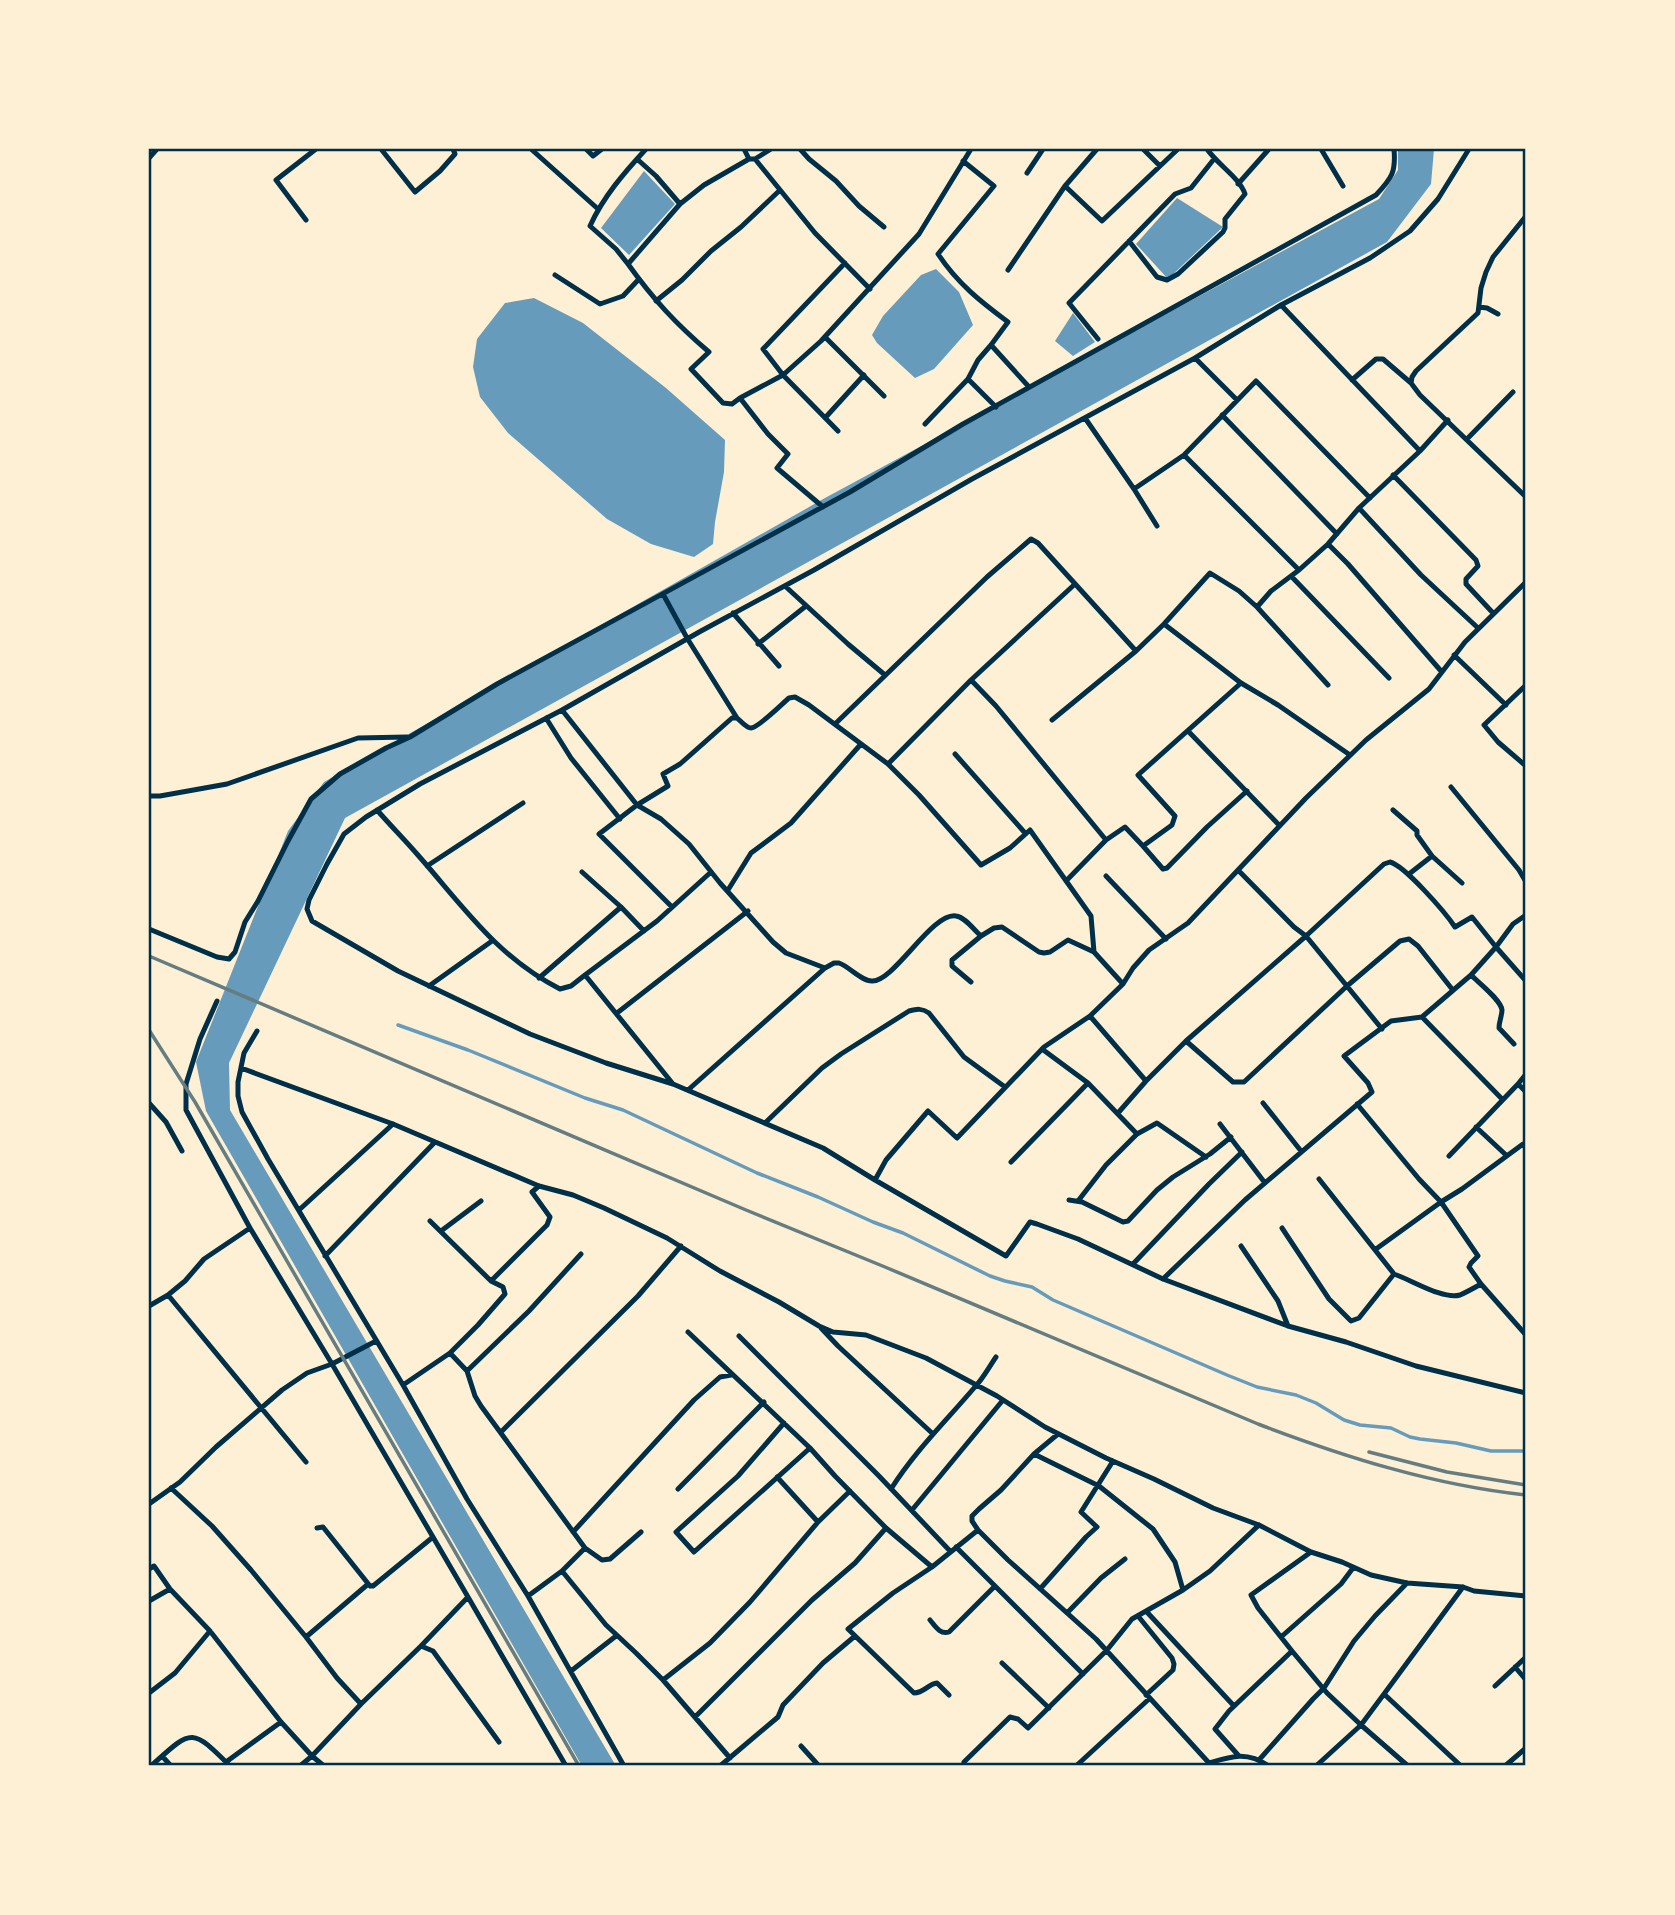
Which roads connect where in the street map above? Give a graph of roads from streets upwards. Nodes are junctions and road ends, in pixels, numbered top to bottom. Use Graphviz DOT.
graph roads {
  1 [pos="157,149"];
  2 [pos="316,149"];
  3 [pos="381,149"];
  4 [pos="453,149"];
  5 [pos="531,149"];
  6 [pos="586,149"];
  7 [pos="602,149"];
  8 [pos="646,149"];
  9 [pos="744,149"];
  10 [pos="771,149"];
  11 [pos="800,149"];
  12 [pos="971,149"];
  13 [pos="1043,149"];
  14 [pos="1097,149"];
  15 [pos="1143,149"];
  16 [pos="1178,149"];
  17 [pos="1206,149"];
  18 [pos="1269,149"];
  19 [pos="1321,149"];
  20 [pos="1394,149"];
  21 [pos="1469,149"];
  22 [pos="149,158"];
  23 [pos="637,159"];
  24 [pos="752,159"];
  25 [pos="1214,159"];
  26 [pos="962,161"];
  27 [pos="1160,166"];
  28 [pos="1027,173"];
  29 [pos="1238,184"];
  30 [pos="1065,186"];
  31 [pos="1343,186"];
  32 [pos="779,191"];
  33 [pos="680,204"];
  34 [pos="598,209"];
  35 [pos="1526,216"];
  36 [pos="306,220"];
  37 [pos="884,227"];
  38 [pos="1129,241"];
  39 [pos="845,263"];
  40 [pos="628,264"];
  41 [pos="1008,270"];
  42 [pos="555,275"];
  43 [pos="639,279"];
  44 [pos="870,289"];
  45 [pos="656,301"];
  46 [pos="1281,305"];
  47 [pos="1479,307"];
  48 [pos="1498,314"];
  49 [pos="825,337"];
  50 [pos="1098,339"];
  51 [pos="991,345"];
  52 [pos="1195,358"];
  53 [pos="783,375"];
  54 [pos="864,375"];
  55 [pos="968,379"];
  56 [pos="1352,380"];
  57 [pos="1411,383"];
  58 [pos="1029,387"];
  59 [pos="1513,392"];
  60 [pos="884,396"];
  61 [pos="740,398"];
  62 [pos="1237,400"];
  63 [pos="996,407"];
  64 [pos="1222,415"];
  65 [pos="825,418"];
  66 [pos="1085,418"];
  67 [pos="1448,420"];
  68 [pos="925,424"];
  69 [pos="838,431"];
  70 [pos="1467,439"];
  71 [pos="1420,451"];
  72 [pos="1184,455"];
  73 [pos="1393,475"];
  74 [pos="1134,489"];
  75 [pos="1526,497"];
  76 [pos="1370,498"];
  77 [pos="823,507"];
  78 [pos="1359,508"];
  79 [pos="1157,526"];
  80 [pos="1337,534"];
  81 [pos="1328,544"];
  82 [pos="1299,570"];
  83 [pos="1292,576"];
  84 [pos="1526,582"];
  85 [pos="1075,584"];
  86 [pos="785,586"];
  87 [pos="663,594"];
  88 [pos="806,606"];
  89 [pos="1257,607"];
  90 [pos="733,613"];
  91 [pos="1493,613"];
  92 [pos="1164,624"];
  93 [pos="1478,628"];
  94 [pos="687,638"];
  95 [pos="758,644"];
  96 [pos="1136,651"];
  97 [pos="1454,655"];
  98 [pos="779,666"];
  99 [pos="1441,671"];
  100 [pos="885,675"];
  101 [pos="1389,678"];
  102 [pos="971,680"];
  103 [pos="1241,683"];
  104 [pos="1328,685"];
  105 [pos="1526,685"];
  106 [pos="1506,705"];
  107 [pos="562,710"];
  108 [pos="546,718"];
  109 [pos="737,718"];
  110 [pos="1052,720"];
  111 [pos="835,724"];
  112 [pos="1188,731"];
  113 [pos="410,737"];
  114 [pos="861,744"];
  115 [pos="955,754"];
  116 [pos="1350,755"];
  117 [pos="888,764"];
  118 [pos="1526,766"];
  119 [pos="1451,787"];
  120 [pos="1247,791"];
  121 [pos="149,796"];
  122 [pos="523,803"];
  123 [pos="637,805"];
  124 [pos="377,810"];
  125 [pos="1393,810"];
  126 [pos="620,819"];
  127 [pos="1279,825"];
  128 [pos="1026,833"];
  129 [pos="1106,840"];
  130 [pos="1143,846"];
  131 [pos="1432,856"];
  132 [pos="1526,864"];
  133 [pos="427,866"];
  134 [pos="1238,870"];
  135 [pos="1519,870"];
  136 [pos="582,872"];
  137 [pos="711,872"];
  138 [pos="1409,874"];
  139 [pos="1106,876"];
  140 [pos="1066,881"];
  141 [pos="1526,882"];
  142 [pos="1462,883"];
  143 [pos="728,890"];
  144 [pos="621,907"];
  145 [pos="672,907"];
  146 [pos="748,911"];
  147 [pos="1526,915"];
  148 [pos="1519,920"];
  149 [pos="1526,927"];
  150 [pos="149,929"];
  151 [pos="644,931"];
  152 [pos="981,936"];
  153 [pos="1306,936"];
  154 [pos="1166,939"];
  155 [pos="492,941"];
  156 [pos="1496,947"];
  157 [pos="1094,952"];
  158 [pos="825,968"];
  159 [pos="585,975"];
  160 [pos="1471,975"];
  161 [pos="539,978"];
  162 [pos="1526,981"];
  163 [pos="971,982"];
  164 [pos="1123,984"];
  165 [pos="429,986"];
  166 [pos="1347,986"];
  167 [pos="1452,989"];
  168 [pos="217,1002"];
  169 [pos="617,1013"];
  170 [pos="1090,1016"];
  171 [pos="1422,1017"];
  172 [pos="1382,1029"];
  173 [pos="257,1031"];
  174 [pos="1186,1041"];
  175 [pos="1514,1044"];
  176 [pos="1042,1049"];
  177 [pos="241,1068"];
  178 [pos="1526,1074"];
  179 [pos="1146,1081"];
  180 [pos="1088,1083"];
  181 [pos="673,1084"];
  182 [pos="1518,1084"];
  183 [pos="1005,1087"];
  184 [pos="688,1090"];
  185 [pos="1526,1092"];
  186 [pos="1502,1099"];
  187 [pos="149,1103"];
  188 [pos="1263,1103"];
  189 [pos="1357,1104"];
  190 [pos="1118,1113"];
  191 [pos="765,1123"];
  192 [pos="393,1124"];
  193 [pos="1220,1124"];
  194 [pos="1476,1127"];
  195 [pos="1137,1134"];
  196 [pos="1231,1137"];
  197 [pos="435,1142"];
  198 [pos="1526,1146"];
  199 [pos="182,1151"];
  200 [pos="1301,1151"];
  201 [pos="1242,1152"];
  202 [pos="1506,1155"];
  203 [pos="1449,1156"];
  204 [pos="1206,1157"];
  205 [pos="1011,1162"];
  206 [pos="1319,1179"];
  207 [pos="875,1180"];
  208 [pos="1265,1183"];
  209 [pos="539,1186"];
  210 [pos="481,1200"];
  211 [pos="1069,1200"];
  212 [pos="1077,1201"];
  213 [pos="1441,1202"];
  214 [pos="299,1210"];
  215 [pos="430,1221"];
  216 [pos="250,1228"];
  217 [pos="1282,1228"];
  218 [pos="440,1231"];
  219 [pos="1241,1245"];
  220 [pos="681,1246"];
  221 [pos="1376,1249"];
  222 [pos="581,1254"];
  223 [pos="325,1256"];
  224 [pos="1133,1265"];
  225 [pos="1394,1274"];
  226 [pos="1163,1279"];
  227 [pos="491,1281"];
  228 [pos="1481,1284"];
  229 [pos="168,1295"];
  230 [pos="149,1306"];
  231 [pos="819,1326"];
  232 [pos="1288,1326"];
  233 [pos="688,1332"];
  234 [pos="1526,1335"];
  235 [pos="738,1336"];
  236 [pos="375,1342"];
  237 [pos="450,1353"];
  238 [pos="996,1357"];
  239 [pos="332,1364"];
  240 [pos="467,1371"];
  241 [pos="731,1375"];
  242 [pos="404,1385"];
  243 [pos="976,1386"];
  244 [pos="1526,1393"];
  245 [pos="1003,1400"];
  246 [pos="764,1402"];
  247 [pos="262,1408"];
  248 [pos="784,1423"];
  249 [pos="501,1432"];
  250 [pos="933,1434"];
  251 [pos="1058,1434"];
  252 [pos="810,1448"];
  253 [pos="1034,1454"];
  254 [pos="1113,1461"];
  255 [pos="306,1462"];
  256 [pos="777,1477"];
  257 [pos="1098,1485"];
  258 [pos="171,1488"];
  259 [pos="678,1489"];
  260 [pos="891,1489"];
  261 [pos="850,1491"];
  262 [pos="149,1504"];
  263 [pos="912,1510"];
  264 [pos="818,1522"];
  265 [pos="1259,1525"];
  266 [pos="317,1528"];
  267 [pos="886,1528"];
  268 [pos="978,1530"];
  269 [pos="573,1532"];
  270 [pos="641,1532"];
  271 [pos="433,1537"];
  272 [pos="956,1547"];
  273 [pos="585,1548"];
  274 [pos="950,1551"];
  275 [pos="1311,1552"];
  276 [pos="149,1559"];
  277 [pos="1125,1559"];
  278 [pos="151,1567"];
  279 [pos="932,1567"];
  280 [pos="1353,1568"];
  281 [pos="562,1571"];
  282 [pos="1408,1583"];
  283 [pos="370,1586"];
  284 [pos="995,1586"];
  285 [pos="1463,1587"];
  286 [pos="1040,1589"];
  287 [pos="170,1590"];
  288 [pos="1183,1590"];
  289 [pos="528,1596"];
  290 [pos="1526,1596"];
  291 [pos="468,1597"];
  292 [pos="149,1601"];
  293 [pos="1146,1611"];
  294 [pos="1067,1613"];
  295 [pos="1138,1616"];
  296 [pos="930,1620"];
  297 [pos="210,1631"];
  298 [pos="616,1636"];
  299 [pos="855,1636"];
  300 [pos="306,1637"];
  301 [pos="1282,1637"];
  302 [pos="421,1646"];
  303 [pos="1107,1650"];
  304 [pos="1292,1651"];
  305 [pos="1526,1657"];
  306 [pos="1002,1663"];
  307 [pos="1516,1667"];
  308 [pos="571,1671"];
  309 [pos="1083,1674"];
  310 [pos="663,1680"];
  311 [pos="1526,1680"];
  312 [pos="1495,1686"];
  313 [pos="1324,1688"];
  314 [pos="149,1693"];
  315 [pos="1384,1694"];
  316 [pos="949,1695"];
  317 [pos="1148,1697"];
  318 [pos="361,1704"];
  319 [pos="1234,1706"];
  320 [pos="1049,1708"];
  321 [pos="695,1717"];
  322 [pos="281,1722"];
  323 [pos="1361,1725"];
  324 [pos="499,1742"];
  325 [pos="801,1746"];
  326 [pos="1526,1748"];
  327 [pos="1238,1755"];
  328 [pos="162,1756"];
  329 [pos="312,1756"];
  330 [pos="730,1758"];
  331 [pos="1259,1760"];
  332 [pos="964,1762"];
  333 [pos="228,1764"];
  334 [pos="564,1764"];
  335 [pos="816,1765"];
  336 [pos="151,1766"];
  337 [pos="171,1766"];
  338 [pos="300,1766"];
  339 [pos="324,1766"];
  340 [pos="556,1766"];
  341 [pos="624,1766"];
  342 [pos="719,1766"];
  343 [pos="1076,1766"];
  344 [pos="1269,1766"];
  345 [pos="1316,1766"];
  346 [pos="1408,1766"];
  347 [pos="1461,1766"];
  348 [pos="1505,1766"];
  1 -- 22 [label="street"];
  2 -- 36 [label="street"];
  3 -- 4 [label="street"];
  5 -- 34 [label="street"];
  6 -- 7 [label="street"];
  8 -- 23 [label="street"];
  9 -- 24 [label="street"];
  10 -- 24 [label="street"];
  11 -- 37 [label="street"];
  12 -- 26 [label="street"];
  13 -- 28 [label="street"];
  14 -- 30 [label="street"];
  15 -- 27 [label="street"];
  16 -- 27 [label="street"];
  17 -- 25 [label="street"];
  18 -- 29 [label="street"];
  19 -- 31 [label="street"];
  20 -- 58 [label="street"];
  21 -- 46 [label="street"];
  23 -- 33 [label="street"];
  23 -- 34 [label="street"];
  24 -- 32 [label="street"];
  24 -- 33 [label="street"];
  25 -- 29 [label="street"];
  25 -- 38 [label="street"];
  26 -- 44 [label="street"];
  26 -- 51 [label="street"];
  27 -- 30 [label="street"];
  29 -- 38 [label="street"];
  30 -- 41 [label="street"];
  32 -- 39 [label="street"];
  32 -- 45 [label="street"];
  33 -- 40 [label="street"];
  34 -- 40 [label="street"];
  35 -- 47 [label="street"];
  38 -- 50 [label="street"];
  39 -- 44 [label="street"];
  39 -- 53 [label="street"];
  40 -- 43 [label="street"];
  42 -- 43 [label="street"];
  43 -- 45 [label="street"];
  44 -- 49 [label="street"];
  45 -- 61 [label="street"];
  46 -- 52 [label="street"];
  46 -- 56 [label="street"];
  47 -- 48 [label="street"];
  47 -- 57 [label="street"];
  49 -- 53 [label="street"];
  49 -- 54 [label="street"];
  51 -- 55 [label="street"];
  51 -- 58 [label="street"];
  52 -- 62 [label="street"];
  52 -- 66 [label="street"];
  53 -- 61 [label="street"];
  53 -- 65 [label="street"];
  54 -- 60 [label="street"];
  54 -- 65 [label="street"];
  55 -- 63 [label="street"];
  55 -- 68 [label="street"];
  56 -- 57 [label="street"];
  56 -- 71 [label="street"];
  57 -- 67 [label="street"];
  58 -- 63 [label="street"];
  59 -- 70 [label="street"];
  61 -- 77 [label="street"];
  62 -- 64 [label="street"];
  62 -- 76 [label="street"];
  63 -- 77 [label="street"];
  64 -- 72 [label="street"];
  64 -- 80 [label="street"];
  65 -- 69 [label="street"];
  66 -- 74 [label="street"];
  66 -- 86 [label="street"];
  67 -- 70 [label="street"];
  67 -- 71 [label="street"];
  70 -- 75 [label="street"];
  71 -- 73 [label="street"];
  72 -- 74 [label="street"];
  72 -- 82 [label="street"];
  73 -- 76 [label="street"];
  73 -- 91 [label="street"];
  74 -- 79 [label="street"];
  76 -- 78 [label="street"];
  77 -- 87 [label="street"];
  78 -- 80 [label="street"];
  78 -- 93 [label="street"];
  80 -- 81 [label="street"];
  81 -- 82 [label="street"];
  81 -- 99 [label="street"];
  82 -- 83 [label="street"];
  83 -- 89 [label="street"];
  83 -- 101 [label="street"];
  84 -- 91 [label="street"];
  85 -- 96 [label="street"];
  85 -- 100 [label="street"];
  85 -- 102 [label="street"];
  86 -- 88 [label="street"];
  86 -- 90 [label="street"];
  87 -- 94 [label="street"];
  87 -- 113 [label="street"];
  88 -- 95 [label="street"];
  88 -- 100 [label="street"];
  89 -- 92 [label="street"];
  89 -- 104 [label="street"];
  90 -- 94 [label="street"];
  90 -- 95 [label="street"];
  91 -- 93 [label="street"];
  92 -- 96 [label="street"];
  92 -- 103 [label="street"];
  93 -- 97 [label="street"];
  94 -- 107 [label="street"];
  94 -- 109 [label="street"];
  95 -- 98 [label="street"];
  96 -- 110 [label="street"];
  97 -- 99 [label="street"];
  97 -- 106 [label="street"];
  99 -- 116 [label="street"];
  100 -- 111 [label="street"];
  102 -- 117 [label="street"];
  102 -- 129 [label="street"];
  103 -- 112 [label="street"];
  103 -- 116 [label="street"];
  105 -- 106 [label="street"];
  106 -- 118 [label="street"];
  107 -- 108 [label="street"];
  107 -- 123 [label="street"];
  108 -- 124 [label="street"];
  108 -- 126 [label="street"];
  109 -- 111 [label="street"];
  109 -- 123 [label="street"];
  111 -- 114 [label="street"];
  112 -- 120 [label="street"];
  112 -- 130 [label="street"];
  113 -- 121 [label="street"];
  113 -- 150 [label="street"];
  114 -- 117 [label="street"];
  114 -- 143 [label="street"];
  115 -- 128 [label="street"];
  116 -- 127 [label="street"];
  117 -- 128 [label="street"];
  119 -- 135 [label="street"];
  120 -- 127 [label="street"];
  120 -- 130 [label="street"];
  122 -- 133 [label="street"];
  123 -- 126 [label="street"];
  123 -- 137 [label="street"];
  124 -- 133 [label="street"];
  124 -- 165 [label="street"];
  125 -- 131 [label="street"];
  126 -- 145 [label="street"];
  127 -- 134 [label="street"];
  128 -- 140 [label="street"];
  129 -- 130 [label="street"];
  129 -- 140 [label="street"];
  131 -- 138 [label="street"];
  131 -- 142 [label="street"];
  132 -- 135 [label="street"];
  133 -- 155 [label="street"];
  134 -- 153 [label="street"];
  134 -- 154 [label="street"];
  135 -- 141 [label="street"];
  136 -- 144 [label="street"];
  137 -- 143 [label="street"];
  137 -- 145 [label="street"];
  138 -- 153 [label="street"];
  138 -- 156 [label="street"];
  139 -- 154 [label="street"];
  140 -- 157 [label="street"];
  143 -- 146 [label="street"];
  144 -- 151 [label="street"];
  144 -- 161 [label="street"];
  145 -- 151 [label="street"];
  146 -- 158 [label="street"];
  146 -- 169 [label="street"];
  147 -- 148 [label="street"];
  148 -- 149 [label="street"];
  148 -- 156 [label="street"];
  151 -- 159 [label="street"];
  152 -- 157 [label="street"];
  152 -- 158 [label="street"];
  152 -- 163 [label="street"];
  153 -- 166 [label="street"];
  153 -- 174 [label="street"];
  154 -- 164 [label="street"];
  155 -- 161 [label="street"];
  155 -- 165 [label="street"];
  156 -- 160 [label="street"];
  156 -- 162 [label="street"];
  157 -- 164 [label="street"];
  158 -- 184 [label="street"];
  159 -- 161 [label="street"];
  159 -- 169 [label="street"];
  160 -- 167 [label="street"];
  160 -- 175 [label="street"];
  164 -- 170 [label="street"];
  165 -- 181 [label="street"];
  166 -- 167 [label="street"];
  166 -- 172 [label="street"];
  166 -- 174 [label="street"];
  167 -- 171 [label="street"];
  168 -- 216 [label="street"];
  169 -- 181 [label="street"];
  170 -- 176 [label="street"];
  170 -- 179 [label="street"];
  171 -- 172 [label="street"];
  171 -- 186 [label="street"];
  172 -- 189 [label="street"];
  173 -- 177 [label="street"];
  174 -- 179 [label="street"];
  176 -- 180 [label="street"];
  176 -- 183 [label="street"];
  177 -- 192 [label="street"];
  177 -- 214 [label="street"];
  178 -- 182 [label="street"];
  179 -- 190 [label="street"];
  180 -- 190 [label="street"];
  180 -- 205 [label="street"];
  181 -- 184 [label="street"];
  182 -- 185 [label="street"];
  182 -- 186 [label="street"];
  183 -- 191 [label="street"];
  183 -- 207 [label="street"];
  184 -- 191 [label="street"];
  186 -- 194 [label="street"];
  187 -- 199 [label="street"];
  188 -- 200 [label="street"];
  189 -- 200 [label="street"];
  189 -- 213 [label="street"];
  190 -- 195 [label="street"];
  191 -- 207 [label="street"];
  192 -- 197 [label="street"];
  192 -- 214 [label="street"];
  193 -- 196 [label="street"];
  194 -- 202 [label="street"];
  194 -- 203 [label="street"];
  195 -- 204 [label="street"];
  195 -- 212 [label="street"];
  196 -- 201 [label="street"];
  196 -- 204 [label="street"];
  197 -- 209 [label="street"];
  197 -- 223 [label="street"];
  198 -- 202 [label="street"];
  200 -- 208 [label="street"];
  201 -- 208 [label="street"];
  201 -- 224 [label="street"];
  202 -- 213 [label="street"];
  204 -- 212 [label="street"];
  206 -- 221 [label="street"];
  207 -- 224 [label="street"];
  208 -- 226 [label="street"];
  209 -- 220 [label="street"];
  209 -- 227 [label="street"];
  210 -- 218 [label="street"];
  211 -- 212 [label="street"];
  213 -- 221 [label="street"];
  213 -- 228 [label="street"];
  214 -- 223 [label="street"];
  215 -- 218 [label="street"];
  216 -- 229 [label="street"];
  216 -- 239 [label="street"];
  217 -- 225 [label="street"];
  218 -- 227 [label="street"];
  219 -- 232 [label="street"];
  220 -- 231 [label="street"];
  220 -- 249 [label="street"];
  221 -- 225 [label="street"];
  222 -- 240 [label="street"];
  223 -- 236 [label="street"];
  224 -- 226 [label="street"];
  225 -- 228 [label="street"];
  226 -- 232 [label="street"];
  227 -- 237 [label="street"];
  228 -- 234 [label="street"];
  229 -- 230 [label="street"];
  229 -- 247 [label="street"];
  231 -- 243 [label="street"];
  231 -- 250 [label="street"];
  232 -- 244 [label="street"];
  233 -- 241 [label="street"];
  235 -- 260 [label="street"];
  236 -- 239 [label="street"];
  236 -- 242 [label="street"];
  237 -- 240 [label="street"];
  237 -- 242 [label="street"];
  238 -- 243 [label="street"];
  239 -- 247 [label="street"];
  239 -- 271 [label="street"];
  240 -- 249 [label="street"];
  241 -- 246 [label="street"];
  241 -- 269 [label="street"];
  242 -- 289 [label="street"];
  243 -- 245 [label="street"];
  243 -- 250 [label="street"];
  245 -- 251 [label="street"];
  245 -- 263 [label="street"];
  246 -- 248 [label="street"];
  246 -- 259 [label="street"];
  247 -- 255 [label="street"];
  247 -- 258 [label="street"];
  248 -- 252 [label="street"];
  248 -- 256 [label="street"];
  249 -- 269 [label="street"];
  250 -- 260 [label="street"];
  251 -- 253 [label="street"];
  251 -- 254 [label="street"];
  252 -- 256 [label="street"];
  252 -- 261 [label="street"];
  253 -- 257 [label="street"];
  253 -- 268 [label="street"];
  254 -- 257 [label="street"];
  254 -- 265 [label="street"];
  256 -- 264 [label="street"];
  257 -- 286 [label="street"];
  257 -- 288 [label="street"];
  258 -- 262 [label="street"];
  258 -- 300 [label="street"];
  260 -- 263 [label="street"];
  261 -- 264 [label="street"];
  261 -- 267 [label="street"];
  263 -- 274 [label="street"];
  264 -- 310 [label="street"];
  265 -- 275 [label="street"];
  265 -- 288 [label="street"];
  266 -- 283 [label="street"];
  267 -- 279 [label="street"];
  267 -- 321 [label="street"];
  268 -- 272 [label="street"];
  268 -- 286 [label="street"];
  269 -- 273 [label="street"];
  270 -- 273 [label="street"];
  271 -- 283 [label="street"];
  271 -- 291 [label="street"];
  272 -- 274 [label="street"];
  272 -- 284 [label="street"];
  273 -- 281 [label="street"];
  274 -- 279 [label="street"];
  275 -- 280 [label="street"];
  275 -- 301 [label="street"];
  276 -- 278 [label="street"];
  277 -- 294 [label="street"];
  278 -- 287 [label="street"];
  279 -- 299 [label="street"];
  280 -- 282 [label="street"];
  280 -- 301 [label="street"];
  281 -- 289 [label="street"];
  281 -- 298 [label="street"];
  282 -- 285 [label="street"];
  282 -- 313 [label="street"];
  283 -- 300 [label="street"];
  284 -- 296 [label="street"];
  284 -- 309 [label="street"];
  285 -- 290 [label="street"];
  285 -- 315 [label="street"];
  286 -- 294 [label="street"];
  287 -- 292 [label="street"];
  287 -- 297 [label="street"];
  288 -- 293 [label="street"];
  289 -- 308 [label="street"];
  291 -- 302 [label="street"];
  291 -- 334 [label="street"];
  293 -- 295 [label="street"];
  293 -- 319 [label="street"];
  294 -- 303 [label="street"];
  295 -- 303 [label="street"];
  295 -- 317 [label="street"];
  297 -- 314 [label="street"];
  297 -- 322 [label="street"];
  298 -- 308 [label="street"];
  298 -- 310 [label="street"];
  299 -- 316 [label="street"];
  299 -- 330 [label="street"];
  300 -- 318 [label="street"];
  301 -- 304 [label="street"];
  302 -- 318 [label="street"];
  302 -- 324 [label="street"];
  303 -- 309 [label="street"];
  303 -- 317 [label="street"];
  304 -- 313 [label="street"];
  304 -- 319 [label="street"];
  305 -- 307 [label="street"];
  306 -- 320 [label="street"];
  307 -- 311 [label="street"];
  307 -- 312 [label="street"];
  308 -- 341 [label="street"];
  309 -- 320 [label="street"];
  310 -- 321 [label="street"];
  313 -- 323 [label="street"];
  313 -- 331 [label="street"];
  315 -- 323 [label="street"];
  315 -- 347 [label="street"];
  317 -- 327 [label="street"];
  317 -- 343 [label="street"];
  318 -- 329 [label="street"];
  319 -- 327 [label="street"];
  320 -- 332 [label="street"];
  321 -- 330 [label="street"];
  322 -- 329 [label="street"];
  322 -- 333 [label="street"];
  323 -- 345 [label="street"];
  323 -- 346 [label="street"];
  325 -- 335 [label="street"];
  326 -- 348 [label="street"];
  327 -- 331 [label="street"];
  328 -- 333 [label="street"];
  328 -- 336 [label="street"];
  328 -- 337 [label="street"];
  329 -- 338 [label="street"];
  329 -- 339 [label="street"];
  330 -- 342 [label="street"];
  331 -- 344 [label="street"];
  334 -- 340 [label="street"];
}
